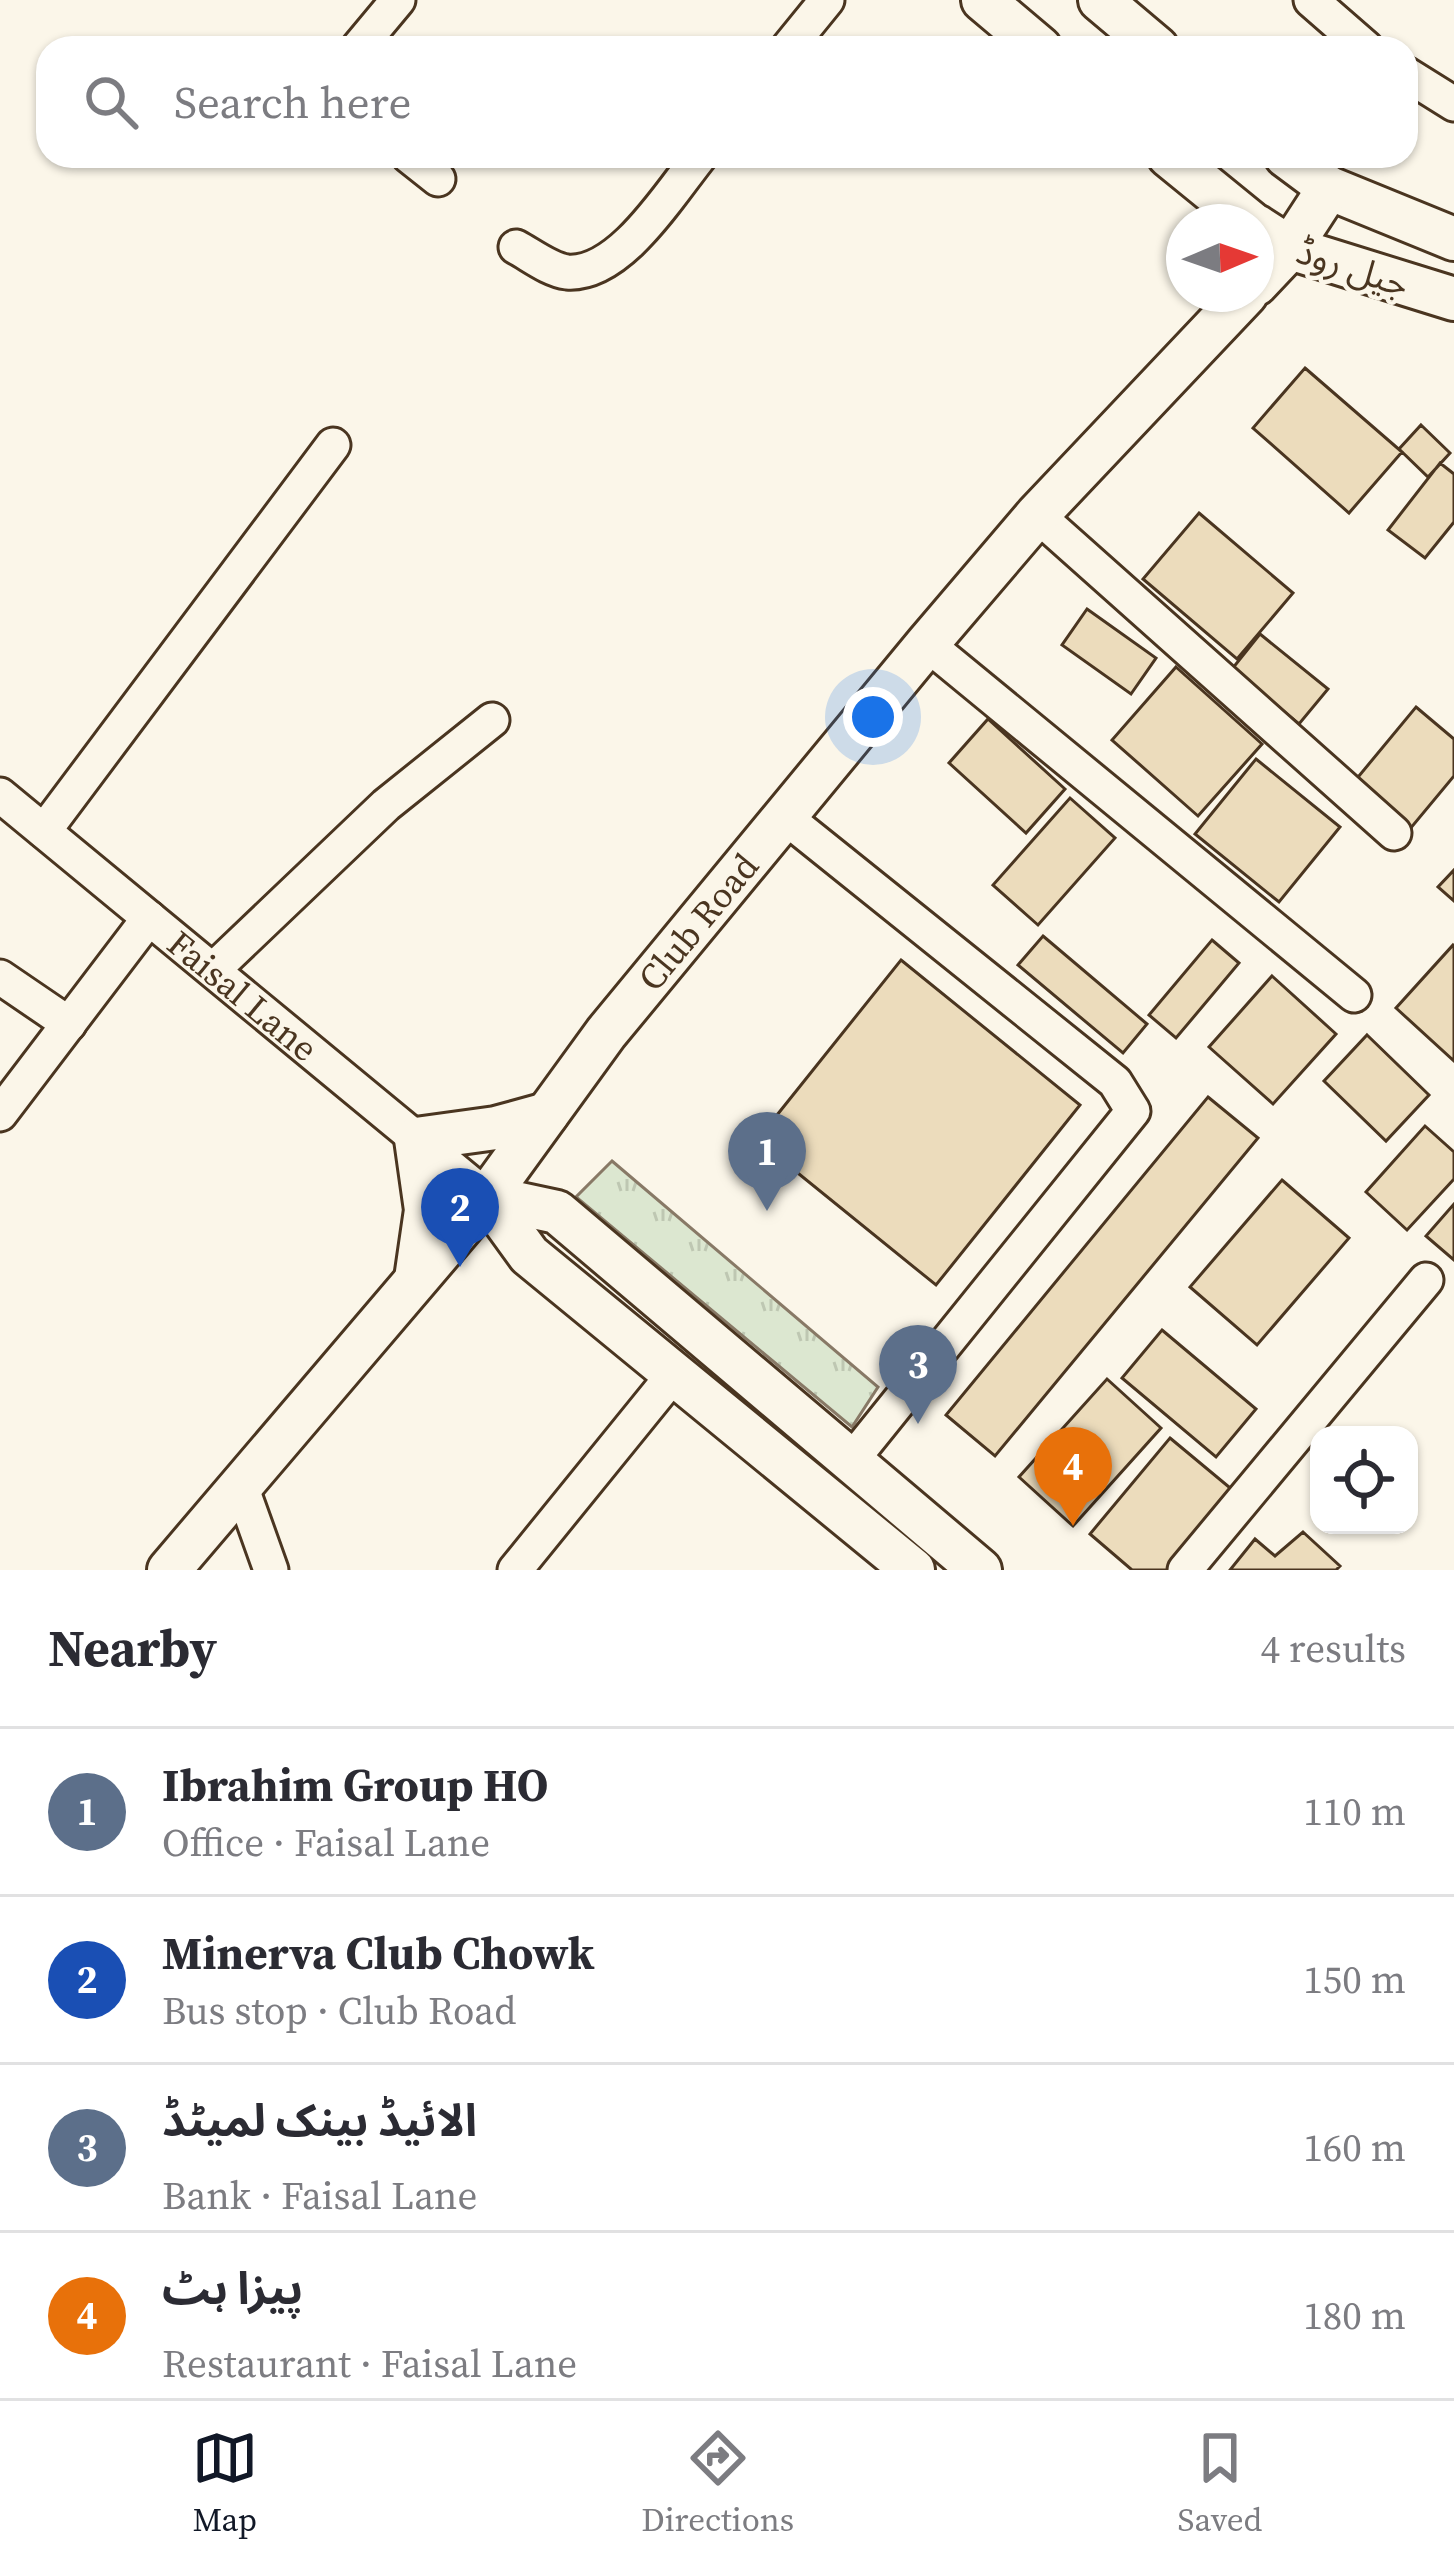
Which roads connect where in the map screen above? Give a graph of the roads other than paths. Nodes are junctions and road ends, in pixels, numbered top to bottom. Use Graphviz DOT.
graph roads {
  1 [pos="398,0"];
  2 [pos="827,0"];
  3 [pos="983,0"];
  4 [pos="1100,0"];
  5 [pos="1311,0"];
  6 [pos="368,36"];
  7 [pos="798,36"];
  8 [pos="1026,36"];
  9 [pos="1143,36"];
  10 [pos="1345,36"];
  11 [pos="1418,82"];
  12 [pos="1454,104"];
  13 [pos="424,168"];
  14 [pos="690,168"];
  15 [pos="1184,168"];
  16 [pos="1302,168"];
  17 [pos="438,179"];
  18 [pos="1329,188"];
  19 [pos="1230,204"];
  20 [pos="1274,226"];
  21 [pos="1274,235"];
  22 [pos="1454,239"];
  23 [pos="516,247"];
  24 [pos="1454,299"];
  25 [pos="1229,312"];
  26 [pos="334,445"];
  27 [pos="1037,514"];
  28 [pos="927,644"];
  29 [pos="492,719"];
  30 [pos="0,796"];
  31 [pos="785,817"];
  32 [pos="44,831"];
  33 [pos="1394,833"];
  34 [pos="149,918"];
  35 [pos="213,970"];
  36 [pos="0,977"];
  37 [pos="1354,995"];
  38 [pos="69,1024"];
  39 [pos="0,1114"];
  40 [pos="547,1114"];
  41 [pos="416,1139"];
  42 [pos="487,1197"];
  43 [pos="1426,1280"];
  44 [pos="416,1281"];
  45 [pos="674,1374"];
  46 [pos="851,1461"];
  47 [pos="241,1486"];
  48 [pos="170,1570"];
  49 [pos="271,1570"];
  50 [pos="515,1570"];
  51 [pos="914,1570"];
  52 [pos="980,1570"];
  53 [pos="1185,1570"];
  1 -- 6 [label="street"];
  2 -- 7 [label="street"];
  3 -- 8 [label="main road"];
  4 -- 9 [label="main road"];
  5 -- 10 [label="street"];
  11 -- 12 [label="street"];
  13 -- 17 [label="street"];
  14 -- 23 [label="street"];
  15 -- 19 [label="main road, جیل روڈ"];
  16 -- 18 [label="main road, جیل روڈ"];
  18 -- 20 [label="main road"];
  18 -- 22 [label="main road, جیل روڈ"];
  21 -- 24 [label="main road, جیل روڈ"];
  25 -- 27 [label="main road, Club Road"];
  26 -- 32 [label="street"];
  27 -- 28 [label="main road, Club Road"];
  27 -- 33 [label="street"];
  28 -- 31 [label="main road, Club Road"];
  28 -- 37 [label="street"];
  29 -- 35 [label="street"];
  30 -- 32 [label="street, Faisal Lane"];
  31 -- 40 [label="main road, Club Road"];
  31 -- 46 [label="street"];
  32 -- 34 [label="street, Faisal Lane"];
  34 -- 35 [label="street, Faisal Lane"];
  34 -- 38 [label="street"];
  35 -- 41 [label="street, Faisal Lane"];
  36 -- 38 [label="street"];
  38 -- 39 [label="street"];
  40 -- 41 [label="main road"];
  40 -- 42 [label="main road, Club Road"];
  41 -- 42 [label="street, Faisal Lane"];
  41 -- 44 [label="main road"];
  42 -- 44 [label="main road, Club Road"];
  42 -- 45 [label="main road, Faisal Lane"];
  42 -- 46 [label="main road, Faisal Lane"];
  43 -- 53 [label="street"];
  44 -- 47 [label="main road, Club Road"];
  45 -- 50 [label="street"];
  45 -- 51 [label="main road, Faisal Lane"];
  46 -- 52 [label="main road, Faisal Lane"];
  47 -- 48 [label="main road, Club Road"];
  47 -- 49 [label="street"];
}
